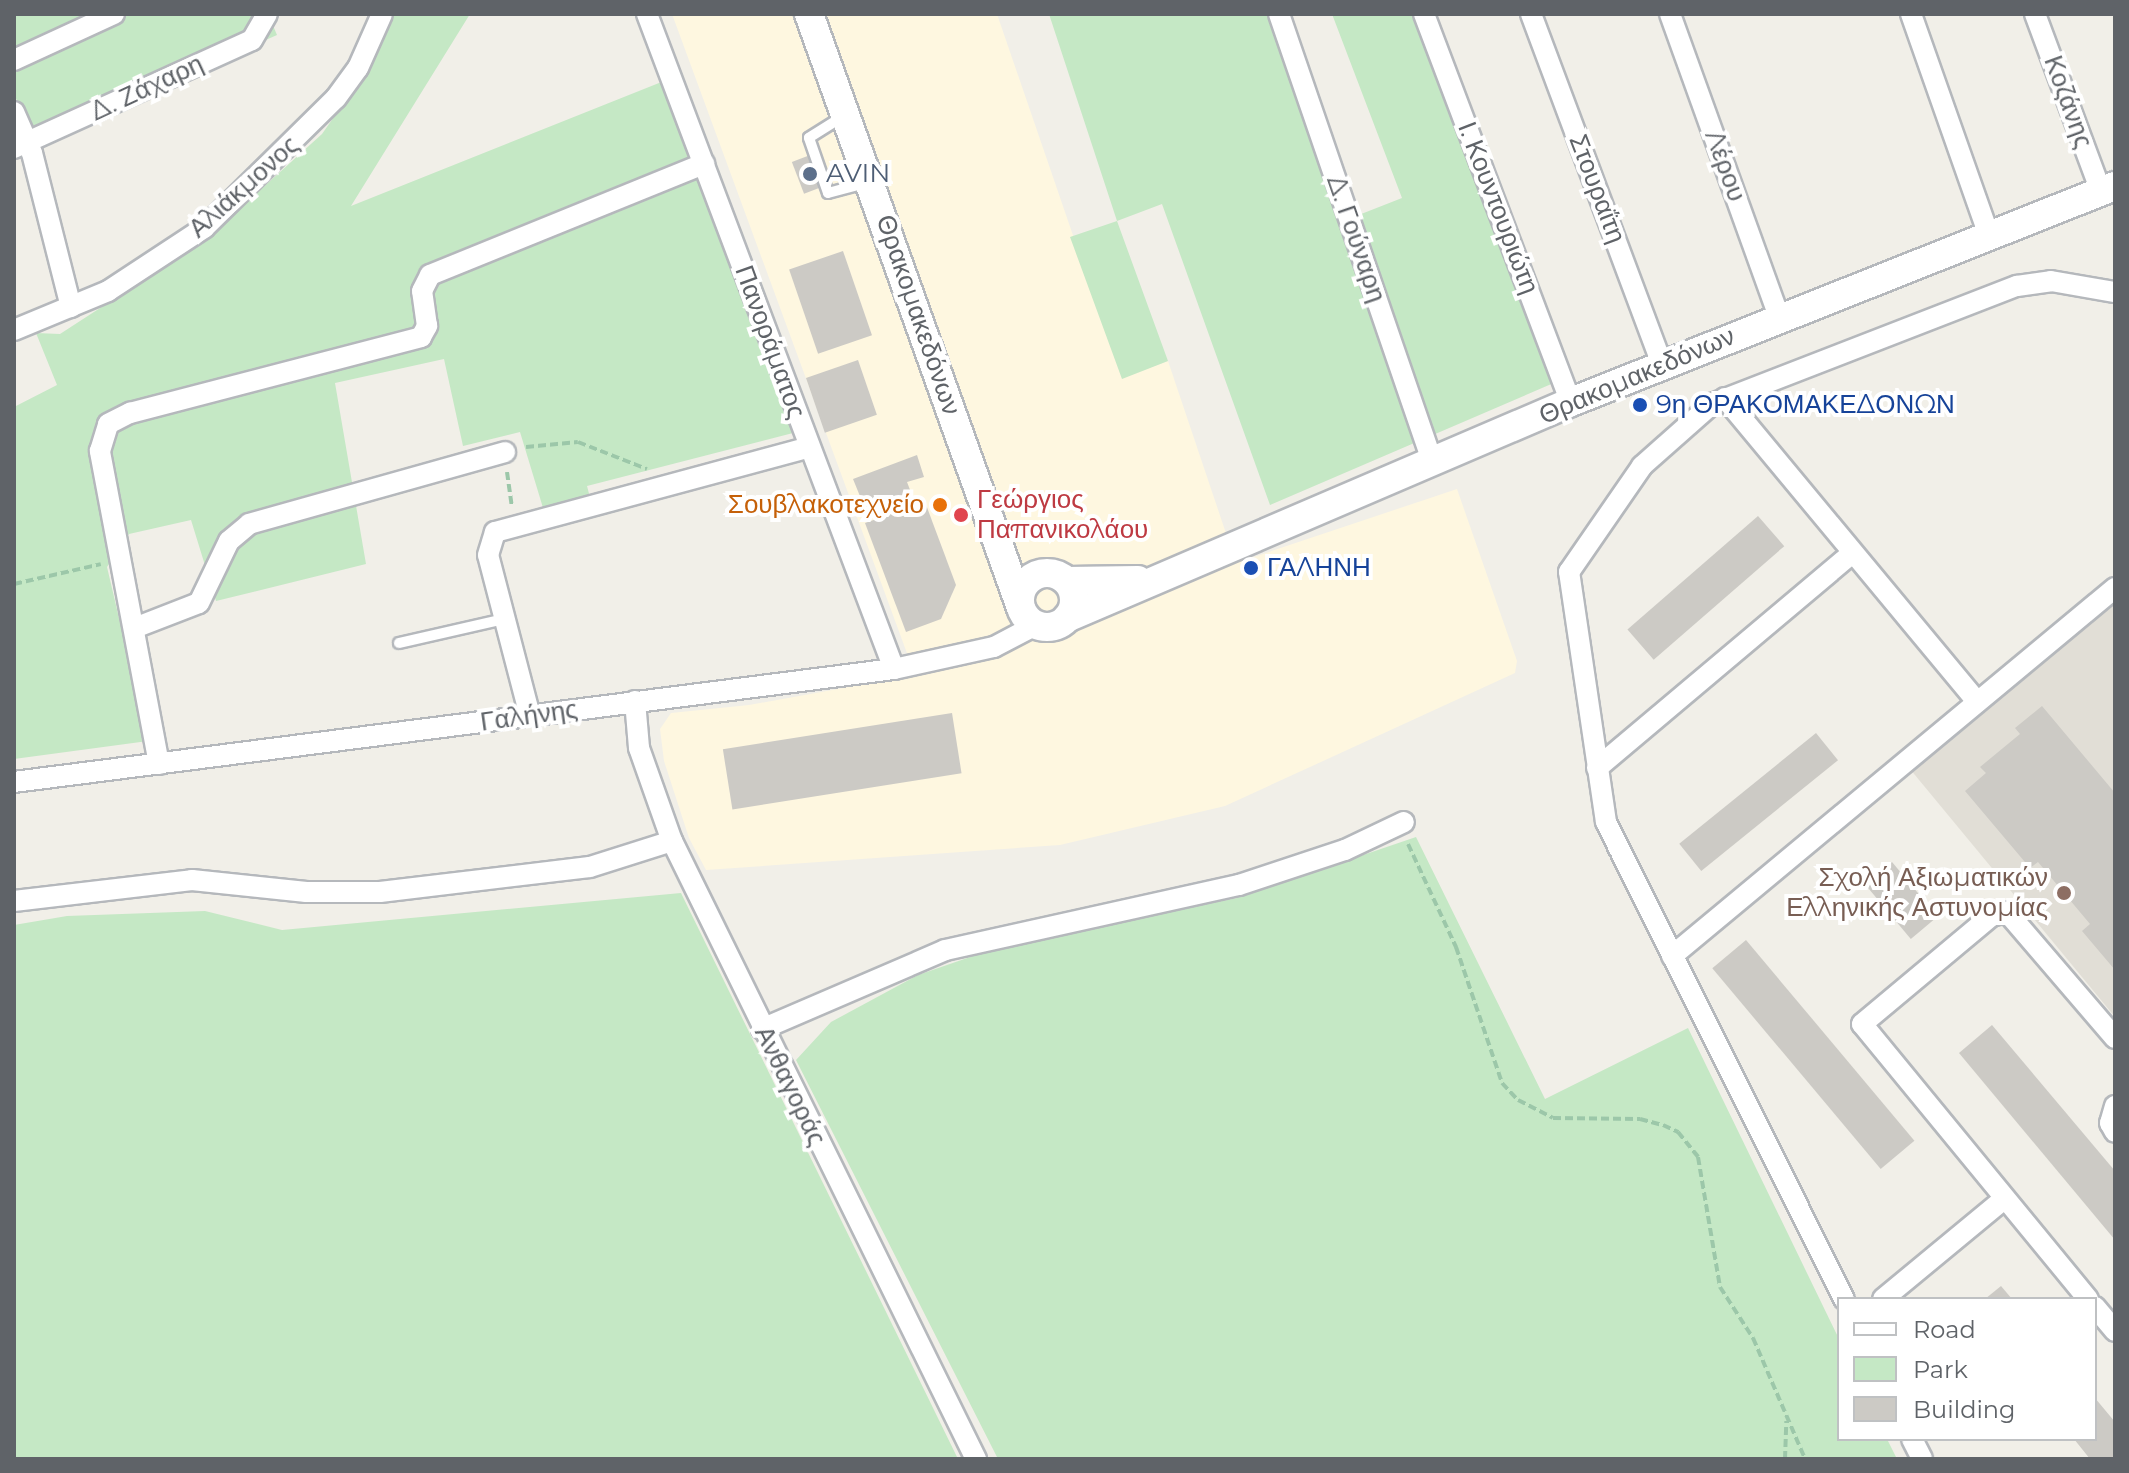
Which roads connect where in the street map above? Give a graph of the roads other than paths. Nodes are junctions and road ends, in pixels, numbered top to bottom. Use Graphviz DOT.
graph roads {
  1 [pos="114,14"];
  2 [pos="267,14"];
  3 [pos="382,14"];
  4 [pos="647,14"];
  5 [pos="809,14"];
  6 [pos="1279,14"];
  7 [pos="1424,14"];
  8 [pos="1670,14"];
  9 [pos="1911,14"];
  10 [pos="2035,14"];
  11 [pos="1538,16"];
  12 [pos="14,60"];
  13 [pos="14,112"];
  14 [pos="847,114"];
  15 [pos="21,146"];
  16 [pos="704,164"];
  17 [pos="872,182"];
  18 [pos="2108,188"];
  19 [pos="1988,233"];
  20 [pos="2115,292"];
  21 [pos="71,307"];
  22 [pos="1779,317"];
  23 [pos="14,330"];
  24 [pos="1662,364"];
  25 [pos="1725,398"];
  26 [pos="1571,402"];
  27 [pos="809,447"];
  28 [pos="505,452"];
  29 [pos="1433,464"];
  30 [pos="992,527"];
  31 [pos="1851,554"];
  32 [pos="1163,576"];
  33 [pos="1055,577"];
  34 [pos="2115,588"];
  35 [pos="1028,615"];
  36 [pos="1067,618"];
  37 [pos="504,619"];
  38 [pos="137,627"];
  39 [pos="399,643"];
  40 [pos="894,669"];
  41 [pos="635,701"];
  42 [pos="1977,702"];
  43 [pos="530,716"];
  44 [pos="159,764"];
  45 [pos="1597,768"];
  46 [pos="14,782"];
  47 [pos="1399,824"];
  48 [pos="672,841"];
  49 [pos="14,901"];
  50 [pos="1672,956"];
  51 [pos="762,1029"];
  52 [pos="2115,1038"];
  53 [pos="2115,1106"];
  54 [pos="2115,1132"];
  55 [pos="2004,1199"];
  56 [pos="1843,1297"];
  57 [pos="1885,1297"];
  58 [pos="2086,1297"];
  59 [pos="2097,1309"];
  60 [pos="2115,1331"];
  61 [pos="1913,1441"];
  62 [pos="976,1459"];
  63 [pos="1922,1459"];
  1 -- 12 [label="street"];
  2 -- 15 [label="street, Δ. Ζάχαρη"];
  3 -- 21 [label="street, Αλιάκμονος"];
  4 -- 16 [label="street, Πανοράματος"];
  5 -- 14 [label="main road, Θρακομακεδόνων"];
  6 -- 29 [label="street, Δ. Γούναρη"];
  7 -- 26 [label="street, Ι. Κουντουριώτη"];
  8 -- 22 [label="street, Λέρου"];
  9 -- 19 [label="street"];
  10 -- 18 [label="street, Κοζάνης"];
  11 -- 24 [label="street, Στουραΐτη"];
  13 -- 15 [label="street"];
  14 -- 17 [label="main road, Θρακομακεδόνων"];
  14 -- 17 [label="lane"];
  15 -- 21 [label="street"];
  16 -- 27 [label="street, Πανοράματος"];
  16 -- 38 [label="street"];
  17 -- 30 [label="main road, Θρακομακεδόνων"];
  18 -- 19 [label="main road, Θρακομακεδόνων"];
  19 -- 22 [label="main road, Θρακομακεδόνων"];
  20 -- 25 [label="street"];
  21 -- 23 [label="street, Αλιάκμονος"];
  22 -- 24 [label="main road, Θρακομακεδόνων"];
  24 -- 26 [label="main road, Θρακομακεδόνων"];
  25 -- 31 [label="street"];
  25 -- 45 [label="street"];
  26 -- 29 [label="main road, Θρακομακεδόνων"];
  27 -- 37 [label="street"];
  27 -- 40 [label="street, Πανοράματος"];
  28 -- 38 [label="street"];
  29 -- 32 [label="main road, Θρακομακεδόνων"];
  30 -- 33 [label="main road, Θρακομακεδόνων"];
  30 -- 35 [label="main road, Θρακομακεδόνων"];
  31 -- 42 [label="street"];
  31 -- 45 [label="street"];
  32 -- 33 [label="main road, Θρακομακεδόνων"];
  32 -- 36 [label="main road, Θρακομακεδόνων"];
  33 -- 35 [label="main road"];
  33 -- 36 [label="main road"];
  34 -- 42 [label="street"];
  35 -- 36 [label="main road, Θρακομακεδόνων"];
  35 -- 40 [label="street, Γαλήνης"];
  37 -- 39 [label="lane"];
  37 -- 43 [label="street"];
  38 -- 44 [label="street"];
  40 -- 41 [label="street, Γαλήνης"];
  41 -- 43 [label="street, Γαλήνης"];
  41 -- 48 [label="street, Ανθαγοράς"];
  42 -- 50 [label="street"];
  43 -- 44 [label="street, Γαλήνης"];
  44 -- 46 [label="street, Γαλήνης"];
  45 -- 50 [label="street"];
  47 -- 51 [label="street"];
  48 -- 49 [label="street"];
  48 -- 51 [label="street, Ανθαγοράς"];
  50 -- 56 [label="street"];
  51 -- 62 [label="street, Ανθαγοράς"];
  52 -- 55 [label="street"];
  53 -- 54 [label="street"];
  55 -- 57 [label="street"];
  55 -- 58 [label="street"];
  59 -- 60 [label="street"];
  61 -- 63 [label="street"];
}
